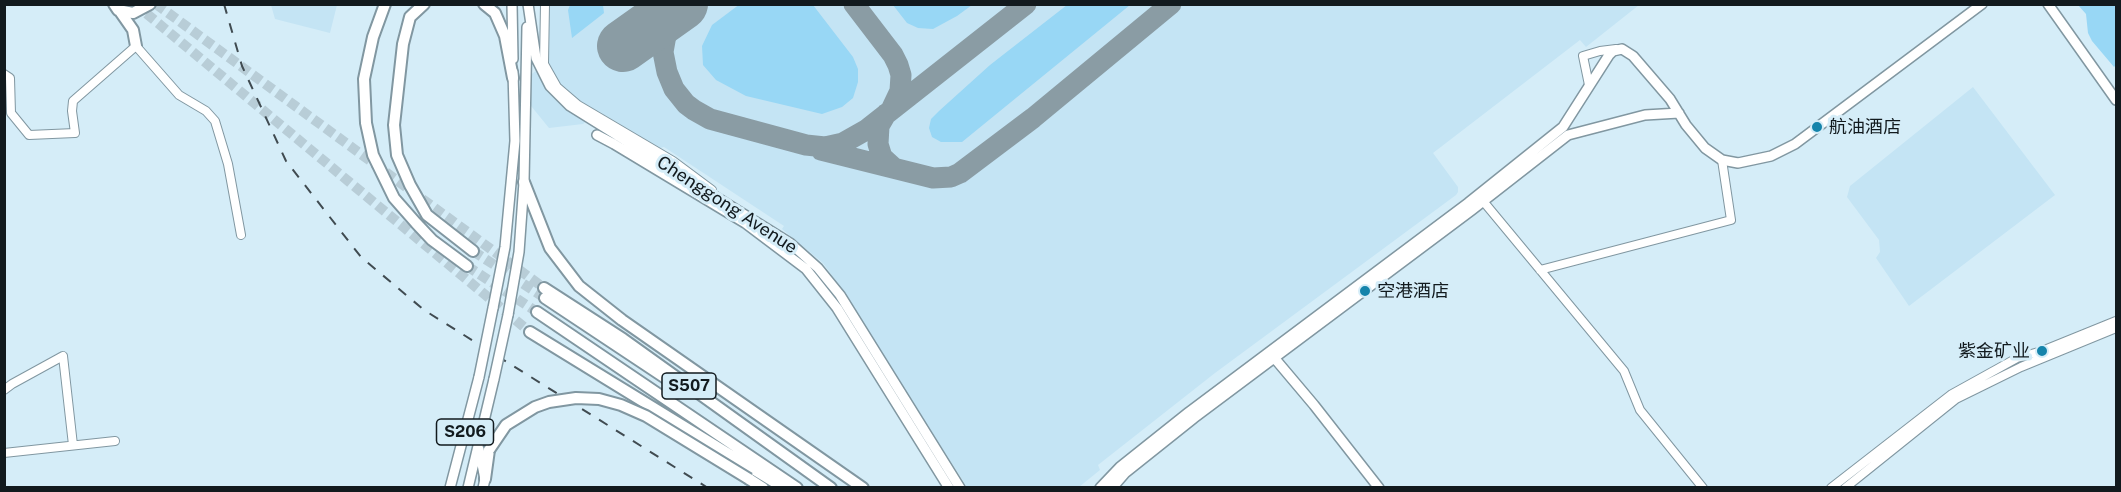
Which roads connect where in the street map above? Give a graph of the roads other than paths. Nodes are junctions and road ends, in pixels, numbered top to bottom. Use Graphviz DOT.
graph roads {
  1 [pos="150,4"];
  2 [pos="385,4"];
  3 [pos="424,4"];
  4 [pos="484,4"];
  5 [pos="512,4"];
  6 [pos="527,4"];
  7 [pos="544,4"];
  8 [pos="1982,4"];
  9 [pos="2048,4"];
  10 [pos="116,7"];
  11 [pos="136,46"];
  12 [pos="1618,48"];
  13 [pos="4,74"];
  14 [pos="513,78"];
  15 [pos="2116,83"];
  16 [pos="1589,85"];
  17 [pos="2116,93"];
  18 [pos="2116,100"];
  19 [pos="1679,113"];
  20 [pos="597,135"];
  21 [pos="1722,160"];
  22 [pos="524,182"];
  23 [pos="1484,201"];
  24 [pos="738,209"];
  25 [pos="241,235"];
  26 [pos="473,251"];
  27 [pos="467,266"];
  28 [pos="1540,270"];
  29 [pos="544,293"];
  30 [pos="537,312"];
  31 [pos="2116,321"];
  32 [pos="2116,328"];
  33 [pos="530,332"];
  34 [pos="1272,356"];
  35 [pos="4,390"];
  36 [pos="115,441"];
  37 [pos="73,445"];
  38 [pos="478,447"];
  39 [pos="4,453"];
  40 [pos="484,483"];
  41 [pos="450,488"];
  42 [pos="468,488"];
  43 [pos="763,488"];
  44 [pos="784,488"];
  45 [pos="797,488"];
  46 [pos="831,488"];
  47 [pos="863,488"];
  48 [pos="949,488"];
  49 [pos="960,488"];
  50 [pos="1100,488"];
  51 [pos="1112,488"];
  52 [pos="1379,488"];
  53 [pos="1703,488"];
  54 [pos="1832,488"];
  55 [pos="1845,488"];
  1 -- 10 [label="highway"];
  2 -- 27 [label="highway"];
  3 -- 26 [label="highway"];
  4 -- 14 [label="highway"];
  5 -- 14 [label="main road"];
  6 -- 22 [label="main road"];
  6 -- 24 [label="main road, Chenggong Avenue"];
  7 -- 24 [label="street"];
  8 -- 21 [label="main road"];
  9 -- 18 [label="main road"];
  10 -- 11 [label="highway"];
  11 -- 13 [label="street"];
  11 -- 25 [label="street"];
  12 -- 16 [label="main road"];
  12 -- 16 [label="street"];
  12 -- 19 [label="main road"];
  14 -- 41 [label="main road, S206, bridge"];
  15 -- 17 [label="main road"];
  16 -- 34 [label="main road"];
  19 -- 21 [label="main road"];
  19 -- 23 [label="main road"];
  20 -- 48 [label="main road, Chenggong Avenue"];
  21 -- 28 [label="street"];
  22 -- 38 [label="main road, S206, bridge"];
  22 -- 47 [label="highway"];
  23 -- 28 [label="street"];
  23 -- 34 [label="main road"];
  24 -- 49 [label="main road, Chenggong Avenue"];
  28 -- 53 [label="street"];
  29 -- 46 [label="highway, S507"];
  30 -- 45 [label="highway"];
  31 -- 54 [label="street"];
  32 -- 55 [label="street"];
  33 -- 44 [label="highway, S507"];
  34 -- 50 [label="main road"];
  34 -- 51 [label="main road"];
  34 -- 52 [label="main road"];
  35 -- 37 [label="street"];
  36 -- 37 [label="street"];
  37 -- 39 [label="street"];
  38 -- 40 [label="main road"];
  38 -- 42 [label="main road, S206"];
  40 -- 43 [label="highway, bridge"];
}
